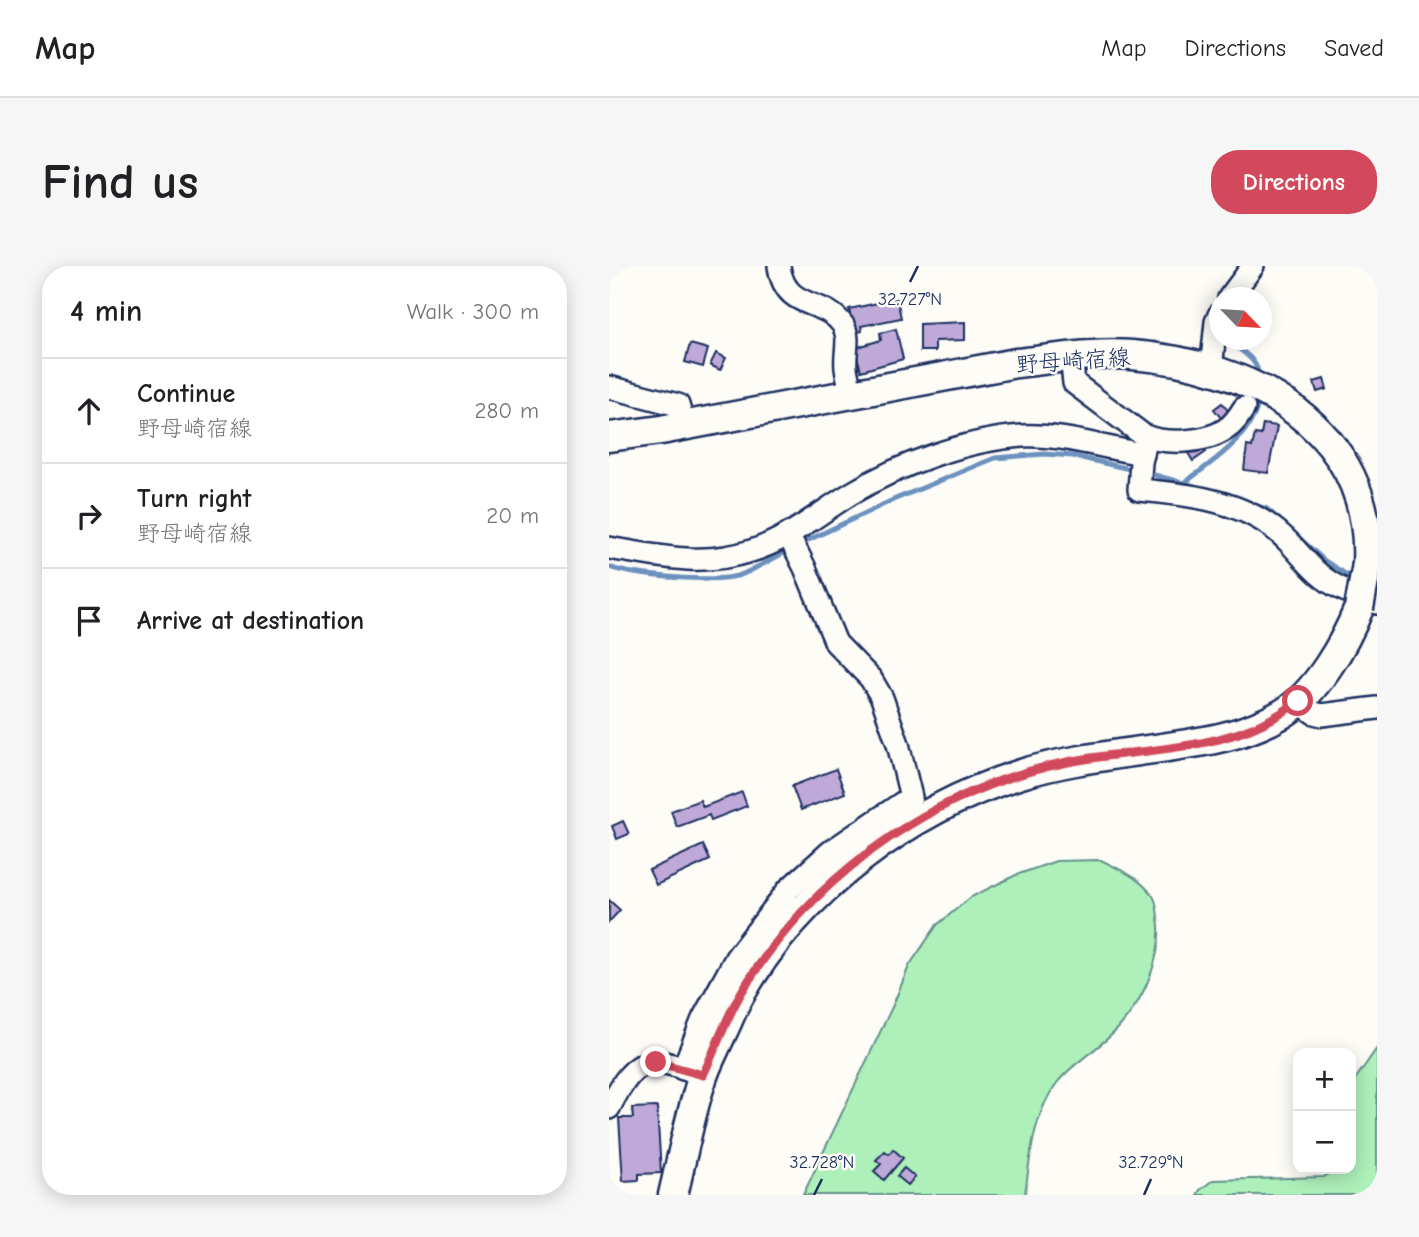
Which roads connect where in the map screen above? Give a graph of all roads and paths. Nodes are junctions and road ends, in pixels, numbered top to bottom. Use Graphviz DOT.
graph roads {
  1 [pos="779,266"];
  2 [pos="1253,266"];
  3 [pos="1237,287"];
  4 [pos="1212,350"];
  5 [pos="1071,356"];
  6 [pos="1210,370"];
  7 [pos="609,387"];
  8 [pos="851,394"];
  9 [pos="1254,395"];
  10 [pos="684,426"];
  11 [pos="609,437"];
  12 [pos="1142,459"];
  13 [pos="788,534"];
  14 [pos="609,548"];
  15 [pos="1368,605"];
  16 [pos="1298,701"];
  17 [pos="1377,708"];
  18 [pos="693,1072"];
  19 [pos="609,1108"];
  20 [pos="673,1195"];
  1 -- 8 [label="street"];
  2 -- 3 [label="street"];
  4 -- 6 [label="street"];
  5 -- 6 [label="main road, 野母崎宿線"];
  5 -- 8 [label="main road, 野母崎宿線"];
  5 -- 12 [label="street"];
  6 -- 9 [label="main road, 野母崎宿線"];
  7 -- 10 [label="street"];
  8 -- 10 [label="main road, 野母崎宿線"];
  9 -- 12 [label="street"];
  9 -- 15 [label="main road, 野母崎宿線, bridge"];
  10 -- 11 [label="main road, 野母崎宿線"];
  12 -- 13 [label="street"];
  12 -- 15 [label="street"];
  13 -- 14 [label="street"];
  13 -- 18 [label="street"];
  15 -- 16 [label="main road, 野母崎宿線"];
  16 -- 17 [label="street"];
  16 -- 18 [label="main road, 野母崎宿線"];
  18 -- 19 [label="street"];
  18 -- 20 [label="main road, 野母崎宿線"];
}
